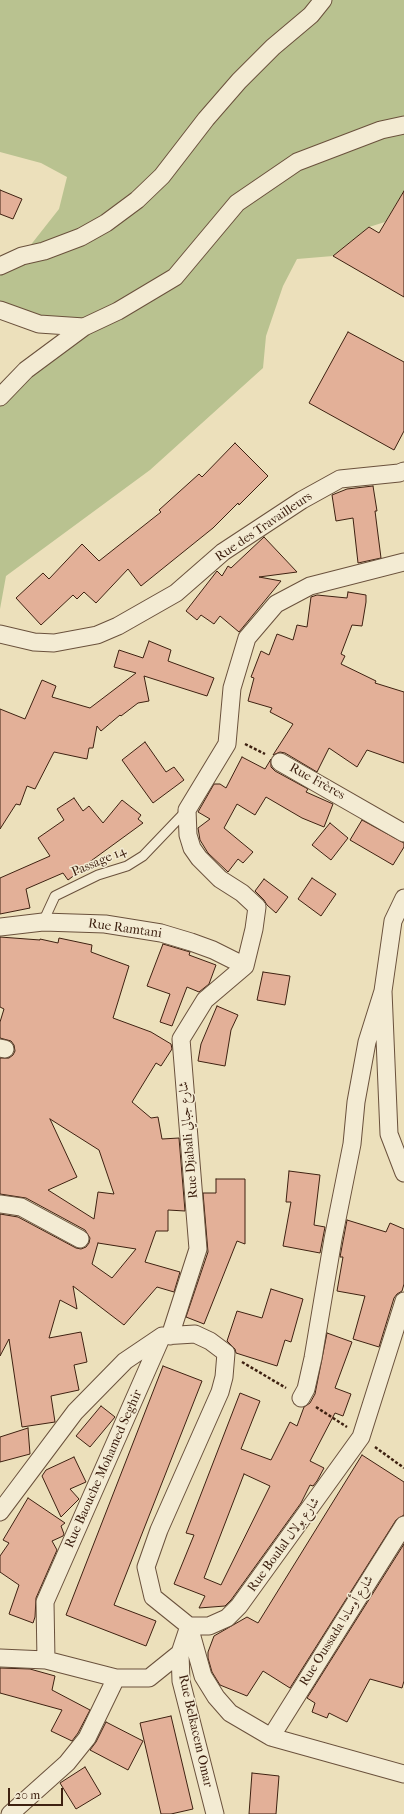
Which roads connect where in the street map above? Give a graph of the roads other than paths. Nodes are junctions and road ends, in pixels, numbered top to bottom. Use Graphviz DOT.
graph roads {
  1 [pos="323,0"];
  2 [pos="404,125"];
  3 [pos="0,266"];
  4 [pos="0,310"];
  5 [pos="84,327"];
  6 [pos="0,397"];
  7 [pos="404,471"];
  8 [pos="404,562"];
  9 [pos="0,634"];
  10 [pos="280,762"];
  11 [pos="186,810"];
  12 [pos="404,833"];
  13 [pos="404,898"];
  14 [pos="43,922"];
  15 [pos="0,928"];
  16 [pos="245,966"];
  17 [pos="383,991"];
  18 [pos="400,1152"];
  19 [pos="404,1173"];
  20 [pos="0,1204"];
  21 [pos="80,1239"];
  22 [pos="404,1301"];
  23 [pos="166,1336"];
  24 [pos="301,1398"];
  25 [pos="0,1512"];
  26 [pos="404,1525"];
  27 [pos="189,1626"];
  28 [pos="180,1653"];
  29 [pos="0,1658"];
  30 [pos="46,1660"];
  31 [pos="116,1678"];
  32 [pos="149,1678"];
  33 [pos="181,1681"];
  34 [pos="271,1737"];
  35 [pos="404,1774"];
  36 [pos="10,1814"];
  37 [pos="214,1814"];
  1 -- 3 [label="street"];
  2 -- 5 [label="street"];
  4 -- 5 [label="street"];
  5 -- 6 [label="street"];
  7 -- 9 [label="street, Rue des Travailleurs"];
  8 -- 11 [label="street"];
  10 -- 12 [label="street, Rue Frères"];
  11 -- 14 [label="lane, Passage 14"];
  11 -- 16 [label="street"];
  13 -- 17 [label="street"];
  14 -- 15 [label="street, Rue Ramtani"];
  14 -- 16 [label="street, Rue Ramtani"];
  16 -- 23 [label="street, Rue Djabali شارع جبالي"];
  17 -- 18 [label="street"];
  17 -- 24 [label="street"];
  18 -- 19 [label="street"];
  20 -- 21 [label="street"];
  22 -- 27 [label="street, Rue Boulal شارع بولال"];
  23 -- 25 [label="street"];
  23 -- 27 [label="street"];
  23 -- 30 [label="street, Rue Baouche Mohamed Seghir"];
  26 -- 34 [label="street, Rue Oussada شارع أوسادا"];
  27 -- 28 [label="street, Rue Belkacem Omar"];
  27 -- 34 [label="street"];
  28 -- 32 [label="street"];
  28 -- 33 [label="street, Rue Belkacem Omar"];
  29 -- 30 [label="street"];
  30 -- 31 [label="street"];
  31 -- 32 [label="street"];
  31 -- 36 [label="street"];
  32 -- 33 [label="street"];
  33 -- 37 [label="street, Rue Belkacem Omar"];
  34 -- 35 [label="street"];
}
